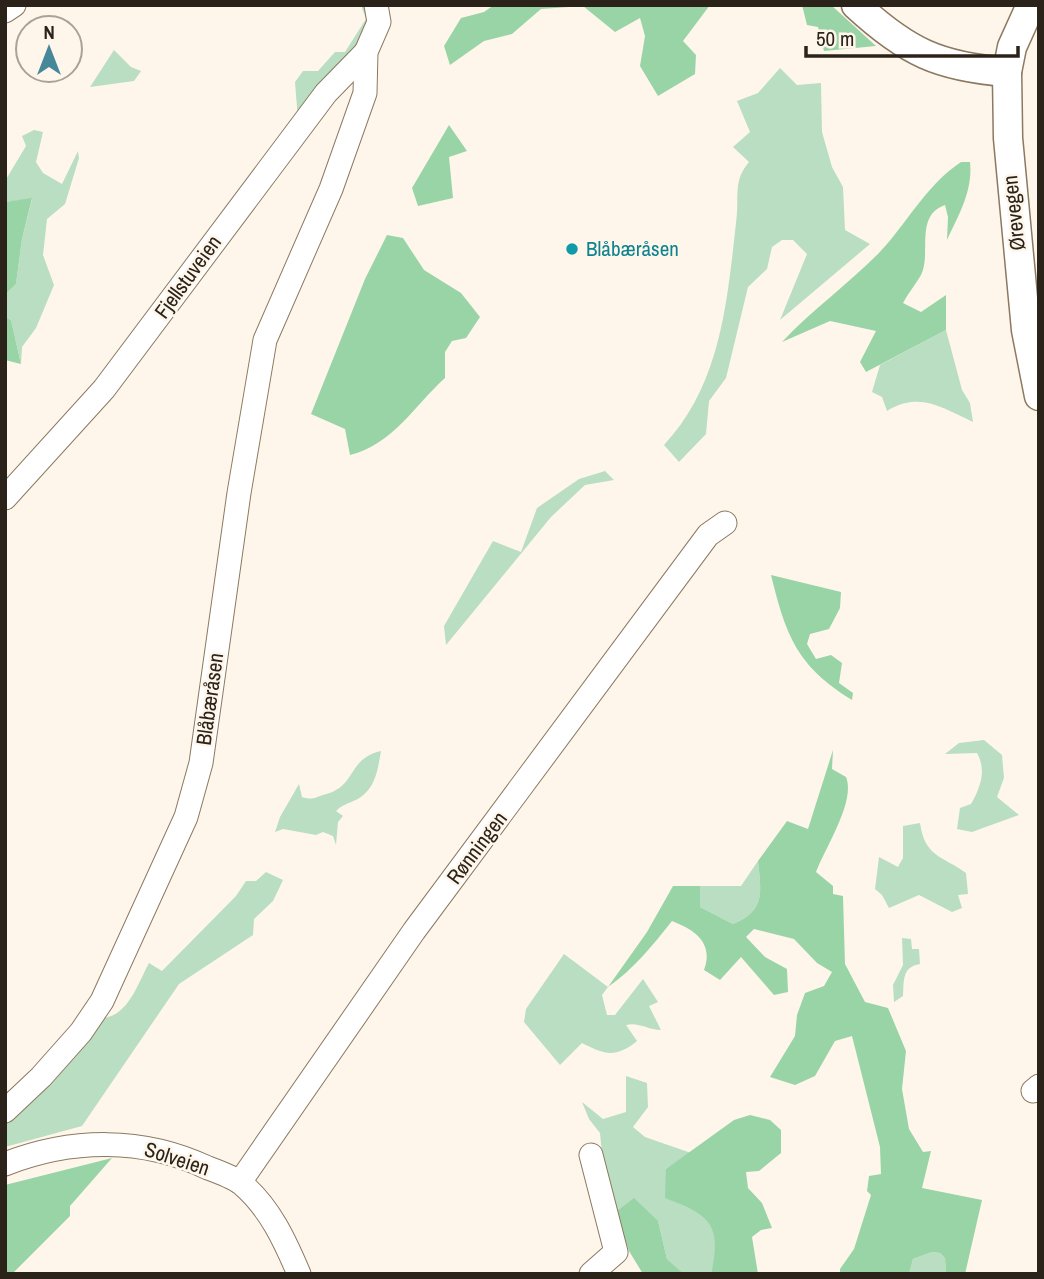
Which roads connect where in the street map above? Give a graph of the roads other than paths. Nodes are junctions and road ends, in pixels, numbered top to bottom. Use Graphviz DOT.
graph roads {
  1 [pos="13,5"];
  2 [pos="376,5"];
  3 [pos="856,5"];
  4 [pos="1031,5"];
  5 [pos="5,11"];
  6 [pos="366,52"];
  7 [pos="1007,72"];
  8 [pos="1039,396"];
  9 [pos="5,498"];
  10 [pos="725,523"];
  11 [pos="5,1111"];
  12 [pos="591,1155"];
  13 [pos="5,1164"];
  14 [pos="240,1182"];
  15 [pos="299,1274"];
  16 [pos="591,1274"];
  1 -- 5 [label="street"];
  2 -- 6 [label="street, Blåbæråsen"];
  3 -- 7 [label="street"];
  4 -- 7 [label="street, Ørevegen"];
  6 -- 9 [label="street, Fjellstuveien"];
  6 -- 11 [label="street, Blåbæråsen"];
  7 -- 8 [label="street, Ørevegen"];
  10 -- 14 [label="street, Rønningen"];
  12 -- 16 [label="street"];
  13 -- 14 [label="street, Solveien"];
  14 -- 15 [label="street, Solveien"];
}
